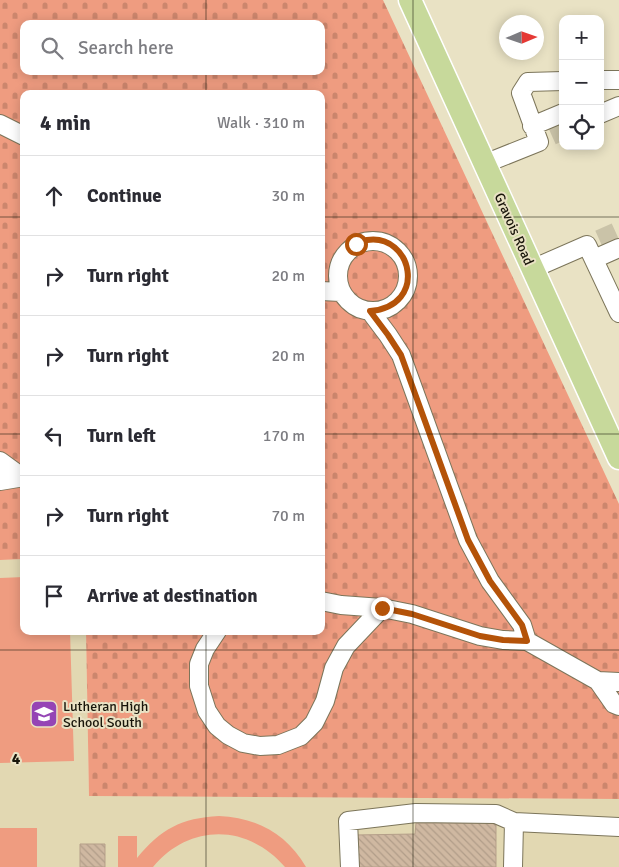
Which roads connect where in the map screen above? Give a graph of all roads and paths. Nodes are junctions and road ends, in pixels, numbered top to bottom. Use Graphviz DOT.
graph roads {
  1 [pos="410,0"];
  2 [pos="604,80"];
  3 [pos="619,80"];
  4 [pos="559,81"];
  5 [pos="559,116"];
  6 [pos="0,124"];
  7 [pos="532,126"];
  8 [pos="20,134"];
  9 [pos="484,164"];
  10 [pos="593,248"];
  11 [pos="619,248"];
  12 [pos="532,269"];
  13 [pos="325,291"];
  14 [pos="341,292"];
  15 [pos="370,311"];
  16 [pos="619,313"];
  17 [pos="619,458"];
  18 [pos="0,461"];
  19 [pos="20,475"];
  20 [pos="20,478"];
  21 [pos="0,481"];
  22 [pos="325,602"];
  23 [pos="382,608"];
  24 [pos="214,635"];
  25 [pos="527,641"];
  26 [pos="598,681"];
  27 [pos="619,682"];
  28 [pos="619,706"];
  29 [pos="514,822"];
  30 [pos="619,827"];
  31 [pos="350,867"];
  32 [pos="513,867"];
  1 -- 9 [label="main road, Gravois Road"];
  2 -- 3 [label="lane"];
  4 -- 7 [label="lane"];
  5 -- 7 [label="lane"];
  6 -- 8 [label="lane"];
  7 -- 9 [label="lane"];
  9 -- 12 [label="main road, Gravois Road"];
  10 -- 11 [label="lane"];
  10 -- 12 [label="lane"];
  10 -- 16 [label="lane"];
  12 -- 17 [label="main road, Gravois Road"];
  13 -- 14 [label="lane"];
  14 -- 15 [label="lane"];
  14 -- 15 [label="lane"];
  15 -- 25 [label="lane"];
  18 -- 19 [label="lane"];
  20 -- 21 [label="lane"];
  22 -- 23 [label="lane"];
  23 -- 24 [label="lane"];
  23 -- 25 [label="lane"];
  25 -- 26 [label="lane"];
  26 -- 27 [label="lane"];
  26 -- 28 [label="lane"];
  29 -- 30 [label="lane"];
  29 -- 31 [label="lane"];
  29 -- 32 [label="lane"];
}
